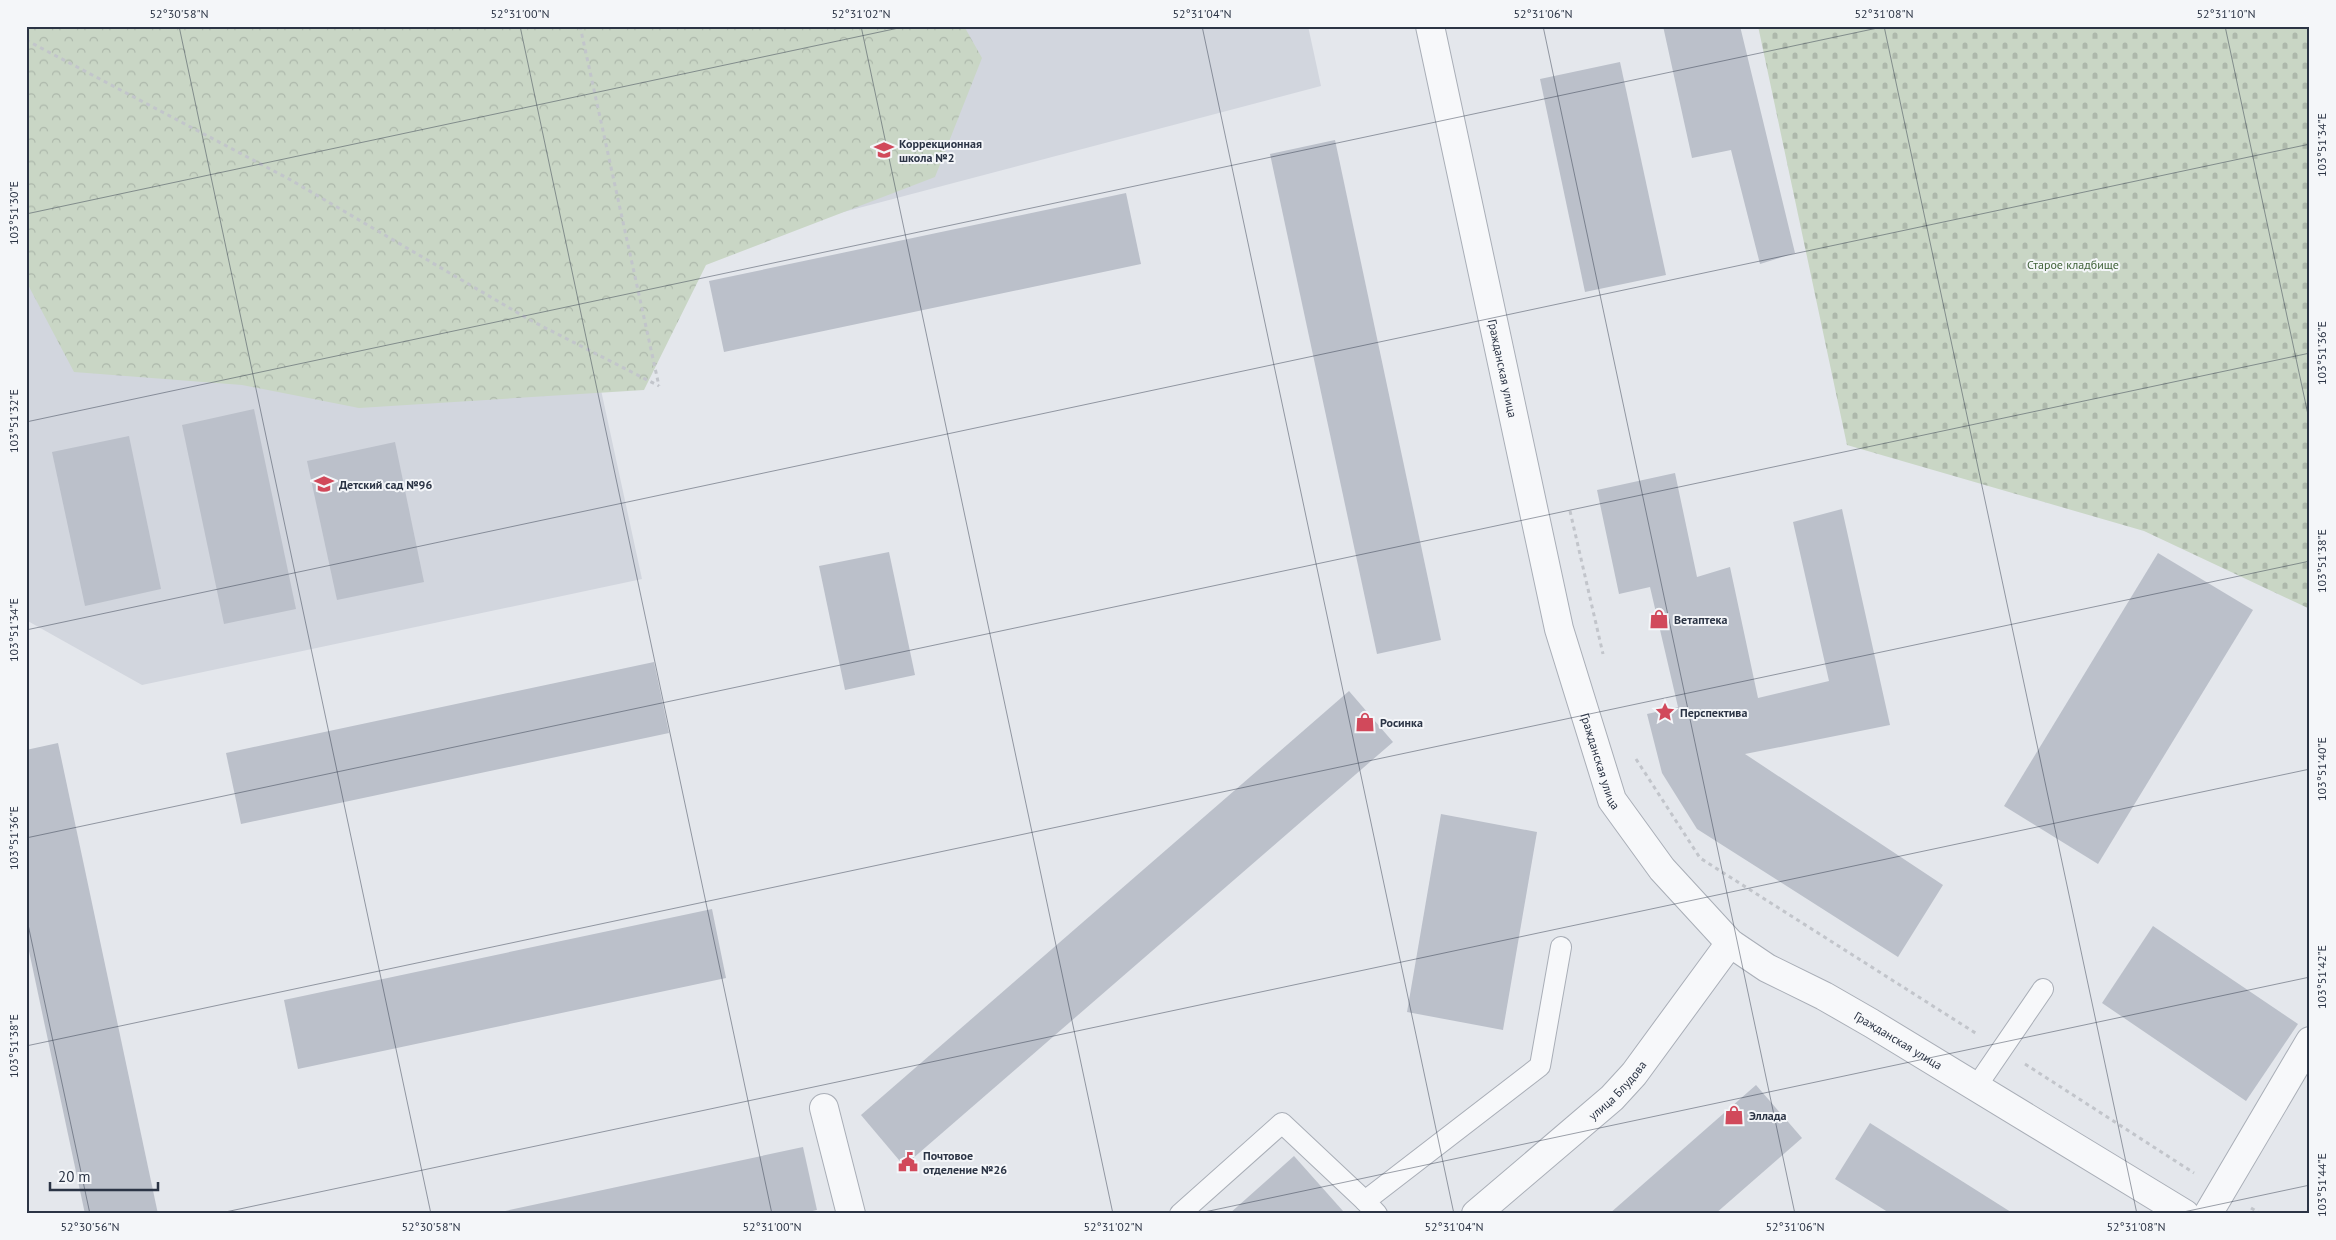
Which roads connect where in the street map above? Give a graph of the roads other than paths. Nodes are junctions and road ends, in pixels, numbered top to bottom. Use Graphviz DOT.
graph roads {
  1 [pos="1430,26"];
  2 [pos="1730,943"];
  3 [pos="1561,947"];
  4 [pos="2043,989"];
  5 [pos="2310,1041"];
  6 [pos="1976,1087"];
  7 [pos="824,1108"];
  8 [pos="1371,1208"];
  9 [pos="851,1214"];
  10 [pos="1180,1214"];
  11 [pos="1476,1214"];
  12 [pos="2185,1214"];
  13 [pos="2208,1214"];
  1 -- 2 [label="street, Гражданская улица"];
  2 -- 6 [label="street, Гражданская улица"];
  2 -- 11 [label="street, улица Блудова"];
  3 -- 8 [label="lane"];
  4 -- 6 [label="lane"];
  5 -- 13 [label="street"];
  6 -- 12 [label="street, Гражданская улица"];
  7 -- 9 [label="street"];
  8 -- 10 [label="lane"];
}
